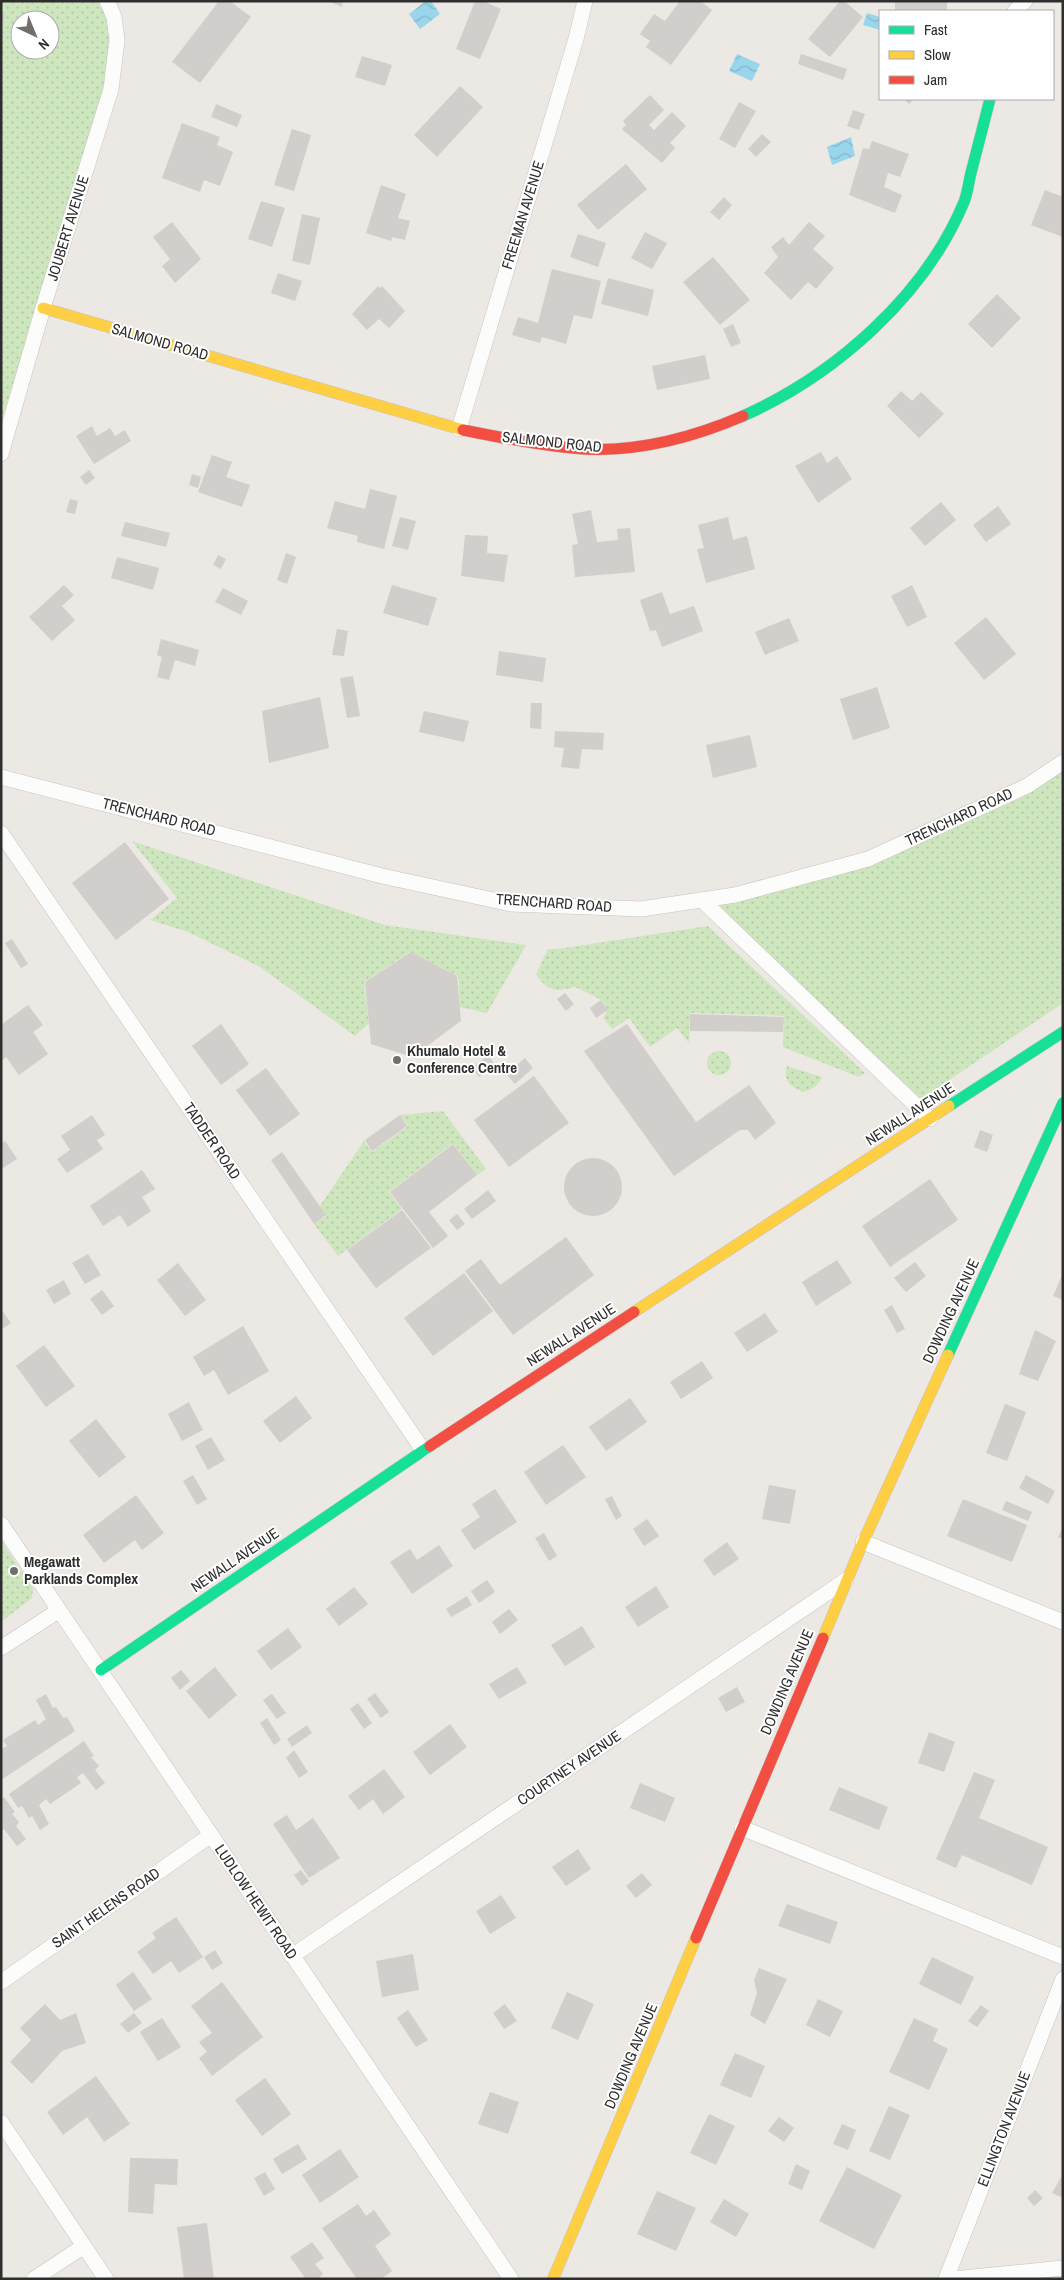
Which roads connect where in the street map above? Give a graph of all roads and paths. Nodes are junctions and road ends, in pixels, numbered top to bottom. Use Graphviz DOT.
graph roads {
  1 [pos="108,1"];
  2 [pos="585,1"];
  3 [pos="1026,1"];
  4 [pos="1017,10"];
  5 [pos="990,100"];
  6 [pos="43,308"];
  7 [pos="459,429"];
  8 [pos="1,454"];
  9 [pos="1063,762"];
  10 [pos="1,777"];
  11 [pos="1,833"];
  12 [pos="702,900"];
  13 [pos="1063,1032"];
  14 [pos="1063,1103"];
  15 [pos="930,1119"];
  16 [pos="423,1450"];
  17 [pos="1,1524"];
  18 [pos="863,1542"];
  19 [pos="846,1580"];
  20 [pos="58,1611"];
  21 [pos="1063,1622"];
  22 [pos="1,1648"];
  23 [pos="101,1670"];
  24 [pos="742,1828"];
  25 [pos="211,1835"];
  26 [pos="292,1956"];
  27 [pos="1063,1957"];
  28 [pos="1063,1979"];
  29 [pos="1,1982"];
  30 [pos="1,2122"];
  31 [pos="84,2246"];
  32 [pos="1063,2268"];
  33 [pos="34,2279"];
  34 [pos="106,2279"];
  35 [pos="511,2279"];
  36 [pos="553,2279"];
  37 [pos="946,2279"];
  38 [pos="953,2279"];
  1 -- 6 [label="street, JOUBERT AVENUE"];
  2 -- 7 [label="street, FREEMAN AVENUE"];
  3 -- 4 [label="street"];
  5 -- 7 [label="street, SALMOND ROAD"];
  6 -- 7 [label="street, SALMOND ROAD"];
  6 -- 8 [label="street, JOUBERT AVENUE"];
  9 -- 12 [label="street, TRENCHARD ROAD"];
  10 -- 12 [label="street, TRENCHARD ROAD"];
  11 -- 16 [label="street, TADDER ROAD"];
  12 -- 15 [label="street"];
  13 -- 15 [label="street, NEWALL AVENUE"];
  14 -- 18 [label="street, DOWDING AVENUE"];
  15 -- 16 [label="street, NEWALL AVENUE"];
  16 -- 23 [label="street, NEWALL AVENUE"];
  17 -- 20 [label="street, LUDLOW HEWIT ROAD"];
  18 -- 19 [label="street, DOWDING AVENUE"];
  18 -- 21 [label="street"];
  19 -- 24 [label="street, DOWDING AVENUE"];
  19 -- 26 [label="street, COURTNEY AVENUE"];
  20 -- 22 [label="street"];
  20 -- 23 [label="street, LUDLOW HEWIT ROAD"];
  23 -- 25 [label="street, LUDLOW HEWIT ROAD"];
  24 -- 27 [label="street"];
  24 -- 36 [label="street, DOWDING AVENUE"];
  25 -- 26 [label="street, LUDLOW HEWIT ROAD"];
  25 -- 29 [label="street, SAINT HELENS ROAD"];
  26 -- 35 [label="street, LUDLOW HEWIT ROAD"];
  28 -- 37 [label="street, ELLINGTON AVENUE"];
  30 -- 31 [label="street"];
  31 -- 33 [label="street"];
  31 -- 34 [label="street"];
  32 -- 38 [label="street"];
}
